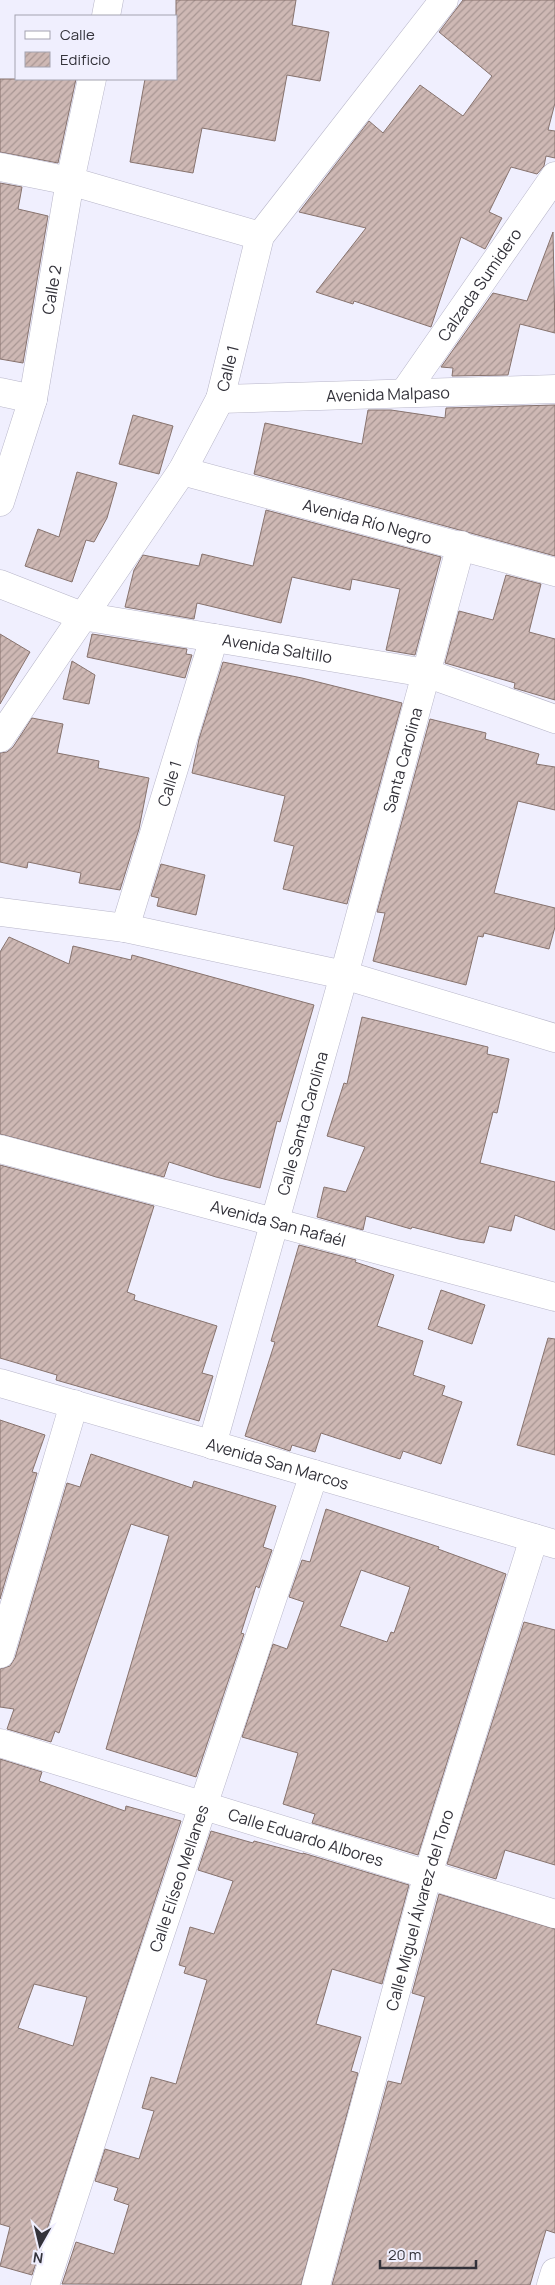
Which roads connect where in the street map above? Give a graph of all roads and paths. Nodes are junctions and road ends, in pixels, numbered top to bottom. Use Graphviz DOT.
graph roads {
  1 [pos="109,0"];
  2 [pos="444,0"];
  3 [pos="106,15"];
  4 [pos="92,80"];
  5 [pos="0,167"];
  6 [pos="555,176"];
  7 [pos="70,181"];
  8 [pos="545,205"];
  9 [pos="260,236"];
  10 [pos="555,389"];
  11 [pos="0,392"];
  12 [pos="404,393"];
  13 [pos="33,399"];
  14 [pos="220,399"];
  15 [pos="182,471"];
  16 [pos="0,502"];
  17 [pos="461,545"];
  18 [pos="555,572"];
  19 [pos="0,584"];
  20 [pos="82,616"];
  21 [pos="214,638"];
  22 [pos="426,673"];
  23 [pos="555,719"];
  24 [pos="0,738"];
  25 [pos="0,912"];
  26 [pos="125,928"];
  27 [pos="344,975"];
  28 [pos="555,1038"];
  29 [pos="0,1149"];
  30 [pos="274,1222"];
  31 [pos="555,1297"];
  32 [pos="0,1383"];
  33 [pos="74,1404"];
  34 [pos="212,1445"];
  35 [pos="314,1474"];
  36 [pos="544,1541"];
  37 [pos="0,1654"];
  38 [pos="0,1743"];
  39 [pos="204,1806"];
  40 [pos="428,1874"];
  41 [pos="555,1914"];
  42 [pos="555,2272"];
  43 [pos="45,2285"];
  44 [pos="316,2285"];
  45 [pos="551,2285"];
  1 -- 3 [label="street"];
  2 -- 9 [label="street, Calle 1"];
  4 -- 7 [label="street, Calle 2"];
  5 -- 7 [label="street"];
  6 -- 8 [label="street, Calzada Sumidero"];
  7 -- 9 [label="street"];
  7 -- 13 [label="street, Calle 2"];
  8 -- 12 [label="street, Calzada Sumidero"];
  9 -- 14 [label="street, Calle 1"];
  10 -- 12 [label="street, Avenida Malpaso"];
  11 -- 13 [label="street"];
  12 -- 14 [label="street, Avenida Malpaso"];
  13 -- 16 [label="street, Calle 2"];
  14 -- 15 [label="street, Calle 1"];
  15 -- 17 [label="street, Avenida Río Negro"];
  15 -- 20 [label="street, Calle 1"];
  17 -- 18 [label="street, Avenida Río Negro"];
  17 -- 22 [label="street, Santa Carolina"];
  19 -- 20 [label="street, Avenida Saltillo"];
  20 -- 21 [label="street, Avenida Saltillo"];
  20 -- 24 [label="street, Calle 1"];
  21 -- 22 [label="street, Avenida Saltillo"];
  21 -- 26 [label="street, Calle 1"];
  22 -- 23 [label="street, Avenida Saltillo"];
  22 -- 27 [label="street, Santa Carolina"];
  25 -- 26 [label="street"];
  26 -- 27 [label="street"];
  27 -- 28 [label="street"];
  27 -- 30 [label="street, Calle Santa Carolina"];
  29 -- 30 [label="street, Avenida San Rafaél"];
  30 -- 31 [label="street, Avenida San Rafaél"];
  30 -- 34 [label="street, Calle Santa Carolina"];
  32 -- 33 [label="street, Avenida San Marcos"];
  33 -- 34 [label="street, Avenida San Marcos"];
  33 -- 37 [label="street"];
  34 -- 35 [label="street, Avenida San Marcos"];
  35 -- 36 [label="street, Avenida San Marcos"];
  35 -- 39 [label="street, Calle Elíseo Mellanes"];
  36 -- 40 [label="street, Calle Miguel Álvarez del Toro"];
  38 -- 39 [label="street, Calle Eduardo Albores"];
  39 -- 40 [label="street, Calle Eduardo Albores"];
  39 -- 43 [label="street, Calle Elíseo Mellanes"];
  40 -- 41 [label="street, Calle Eduardo Albores"];
  40 -- 44 [label="street, Calle Miguel Álvarez del Toro"];
  42 -- 45 [label="street"];
}
